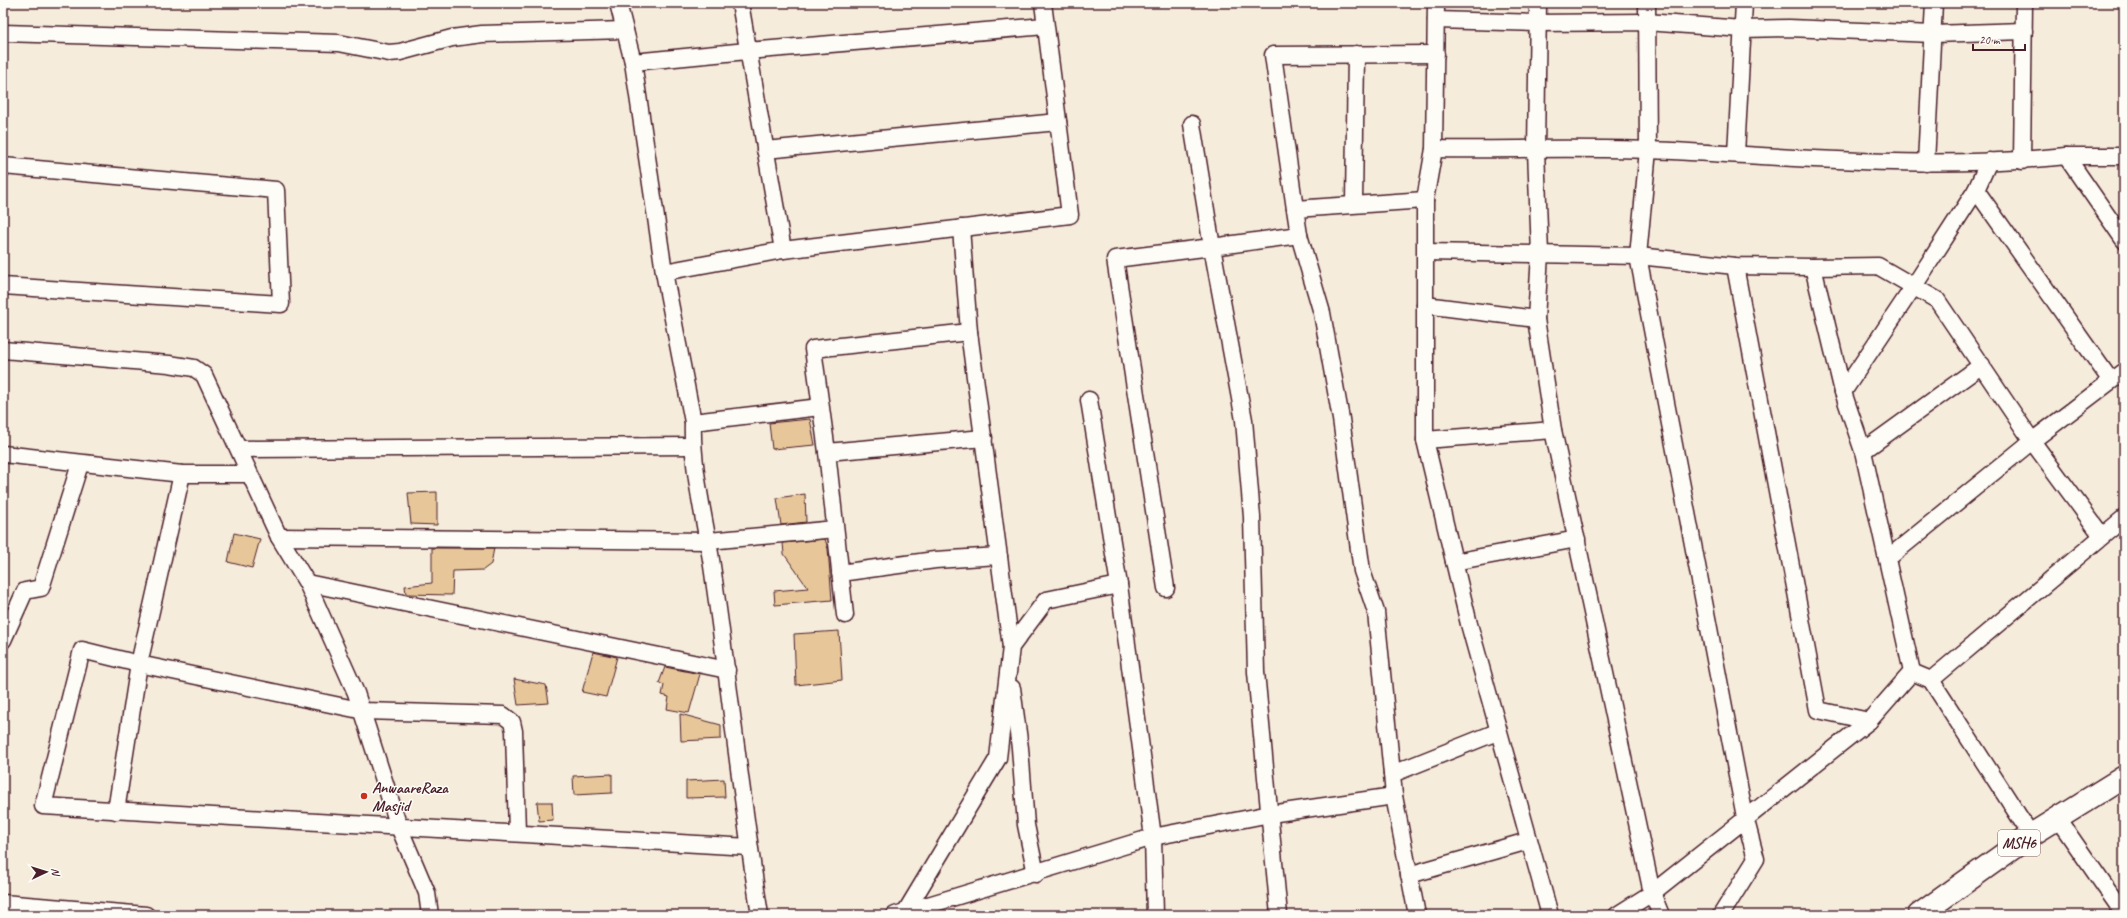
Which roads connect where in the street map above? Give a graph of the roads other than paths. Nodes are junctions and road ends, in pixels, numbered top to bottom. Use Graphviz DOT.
graph roads {
  1 [pos="618,3"];
  2 [pos="740,3"];
  3 [pos="1043,3"];
  4 [pos="1436,3"];
  5 [pos="1538,3"];
  6 [pos="1647,3"];
  7 [pos="1744,3"];
  8 [pos="1934,3"];
  9 [pos="2024,3"];
  10 [pos="1436,20"];
  11 [pos="1646,22"];
  12 [pos="1536,23"];
  13 [pos="1045,26"];
  14 [pos="1744,29"];
  15 [pos="625,30"];
  16 [pos="2024,31"];
  17 [pos="3,33"];
  18 [pos="1933,34"];
  19 [pos="747,51"];
  20 [pos="1356,54"];
  21 [pos="1436,54"];
  22 [pos="633,62"];
  23 [pos="1058,122"];
  24 [pos="1192,124"];
  25 [pos="1434,149"];
  26 [pos="765,150"];
  27 [pos="1536,150"];
  28 [pos="1648,150"];
  29 [pos="1736,154"];
  30 [pos="2066,156"];
  31 [pos="2124,156"];
  32 [pos="1989,161"];
  33 [pos="2022,161"];
  34 [pos="1926,163"];
  35 [pos="3,166"];
  36 [pos="1976,190"];
  37 [pos="1425,200"];
  38 [pos="1354,203"];
  39 [pos="1295,209"];
  40 [pos="961,228"];
  41 [pos="1299,235"];
  42 [pos="2124,240"];
  43 [pos="1212,247"];
  44 [pos="784,250"];
  45 [pos="1426,252"];
  46 [pos="1540,254"];
  47 [pos="1638,256"];
  48 [pos="1735,266"];
  49 [pos="1813,267"];
  50 [pos="664,272"];
  51 [pos="3,286"];
  52 [pos="1914,286"];
  53 [pos="1425,305"];
  54 [pos="1536,319"];
  55 [pos="969,332"];
  56 [pos="3,350"];
  57 [pos="1982,365"];
  58 [pos="2118,376"];
  59 [pos="1843,392"];
  60 [pos="1089,400"];
  61 [pos="820,407"];
  62 [pos="692,422"];
  63 [pos="1553,430"];
  64 [pos="984,438"];
  65 [pos="1425,440"];
  66 [pos="2032,441"];
  67 [pos="692,446"];
  68 [pos="240,449"];
  69 [pos="1863,451"];
  70 [pos="827,452"];
  71 [pos="3,454"];
  72 [pos="80,464"];
  73 [pos="182,474"];
  74 [pos="249,474"];
  75 [pos="2124,518"];
  76 [pos="835,529"];
  77 [pos="2102,536"];
  78 [pos="279,537"];
  79 [pos="1577,539"];
  80 [pos="709,541"];
  81 [pos="999,556"];
  82 [pos="1887,559"];
  83 [pos="1454,562"];
  84 [pos="840,573"];
  85 [pos="307,583"];
  86 [pos="1119,585"];
  87 [pos="1166,588"];
  88 [pos="846,615"];
  89 [pos="3,640"];
  90 [pos="1011,647"];
  91 [pos="139,664"];
  92 [pos="727,670"];
  93 [pos="1912,672"];
  94 [pos="1009,673"];
  95 [pos="1931,680"];
  96 [pos="364,711"];
  97 [pos="1869,721"];
  98 [pos="1497,732"];
  99 [pos="1392,774"];
  100 [pos="2124,777"];
  101 [pos="1394,796"];
  102 [pos="116,810"];
  103 [pos="1270,814"];
  104 [pos="1745,817"];
  105 [pos="2058,819"];
  106 [pos="399,827"];
  107 [pos="517,832"];
  108 [pos="2031,835"];
  109 [pos="1153,837"];
  110 [pos="1528,841"];
  111 [pos="749,847"];
  112 [pos="1036,874"];
  113 [pos="1409,875"];
  114 [pos="1652,893"];
  115 [pos="3,902"];
  116 [pos="900,913"];
  117 [pos="1923,914"];
  118 [pos="2124,914"];
  119 [pos="146,915"];
  120 [pos="430,915"];
  121 [pos="760,915"];
  122 [pos="1155,915"];
  123 [pos="1279,915"];
  124 [pos="1417,915"];
  125 [pos="1550,915"];
  126 [pos="1617,915"];
  127 [pos="1661,915"];
  128 [pos="1721,915"];
  1 -- 15 [label="street"];
  2 -- 19 [label="street"];
  3 -- 13 [label="street"];
  4 -- 10 [label="street"];
  5 -- 12 [label="street"];
  6 -- 11 [label="street"];
  7 -- 14 [label="street"];
  8 -- 18 [label="street"];
  9 -- 16 [label="street"];
  10 -- 12 [label="street"];
  10 -- 21 [label="street"];
  11 -- 12 [label="street"];
  11 -- 14 [label="street"];
  11 -- 28 [label="street"];
  12 -- 27 [label="street"];
  13 -- 19 [label="street"];
  13 -- 23 [label="street"];
  14 -- 18 [label="street"];
  14 -- 29 [label="street"];
  15 -- 17 [label="street"];
  15 -- 22 [label="street"];
  16 -- 18 [label="street"];
  16 -- 33 [label="street"];
  18 -- 34 [label="street"];
  19 -- 22 [label="street"];
  19 -- 26 [label="street"];
  20 -- 21 [label="street"];
  20 -- 38 [label="street"];
  20 -- 39 [label="street"];
  21 -- 25 [label="street"];
  22 -- 50 [label="street"];
  23 -- 26 [label="street"];
  23 -- 40 [label="street"];
  24 -- 43 [label="street"];
  25 -- 27 [label="street"];
  25 -- 37 [label="street"];
  26 -- 44 [label="street"];
  27 -- 28 [label="street"];
  27 -- 46 [label="street"];
  28 -- 29 [label="street"];
  28 -- 47 [label="street"];
  29 -- 34 [label="street"];
  30 -- 31 [label="street"];
  30 -- 33 [label="street"];
  30 -- 42 [label="street"];
  32 -- 33 [label="street"];
  32 -- 34 [label="street"];
  32 -- 36 [label="street"];
  35 -- 51 [label="street"];
  36 -- 52 [label="street"];
  36 -- 58 [label="street"];
  37 -- 38 [label="street"];
  37 -- 45 [label="street"];
  38 -- 39 [label="street"];
  39 -- 41 [label="street"];
  40 -- 44 [label="street"];
  40 -- 55 [label="street"];
  41 -- 43 [label="street"];
  41 -- 99 [label="street"];
  43 -- 87 [label="street"];
  43 -- 103 [label="street"];
  44 -- 50 [label="street"];
  45 -- 46 [label="street"];
  45 -- 53 [label="street"];
  46 -- 47 [label="street"];
  46 -- 54 [label="street"];
  47 -- 48 [label="street"];
  47 -- 104 [label="street"];
  48 -- 49 [label="street"];
  48 -- 97 [label="street"];
  49 -- 52 [label="street"];
  49 -- 59 [label="street"];
  50 -- 62 [label="street"];
  52 -- 57 [label="street"];
  52 -- 59 [label="street"];
  53 -- 54 [label="street"];
  53 -- 65 [label="street"];
  54 -- 63 [label="street"];
  55 -- 61 [label="street"];
  55 -- 64 [label="street"];
  56 -- 68 [label="street"];
  57 -- 66 [label="street"];
  57 -- 69 [label="street"];
  58 -- 66 [label="street"];
  59 -- 69 [label="street"];
  60 -- 86 [label="street"];
  61 -- 62 [label="street"];
  61 -- 70 [label="street"];
  62 -- 67 [label="street"];
  63 -- 65 [label="street"];
  63 -- 79 [label="street"];
  64 -- 70 [label="street"];
  64 -- 81 [label="street"];
  65 -- 83 [label="street"];
  66 -- 77 [label="street"];
  66 -- 82 [label="street"];
  67 -- 68 [label="street"];
  67 -- 80 [label="street"];
  68 -- 74 [label="street"];
  69 -- 82 [label="street"];
  70 -- 76 [label="street"];
  71 -- 72 [label="street"];
  72 -- 73 [label="street"];
  72 -- 89 [label="street"];
  73 -- 74 [label="street"];
  73 -- 91 [label="street"];
  74 -- 78 [label="street"];
  75 -- 77 [label="street"];
  76 -- 80 [label="street"];
  76 -- 84 [label="street"];
  77 -- 95 [label="street"];
  78 -- 80 [label="street"];
  78 -- 85 [label="street"];
  79 -- 83 [label="street"];
  79 -- 114 [label="street"];
  80 -- 92 [label="street"];
  81 -- 84 [label="street"];
  81 -- 90 [label="street"];
  82 -- 93 [label="street"];
  83 -- 98 [label="street"];
  84 -- 88 [label="street"];
  85 -- 92 [label="street"];
  85 -- 96 [label="street"];
  86 -- 90 [label="street"];
  86 -- 109 [label="street"];
  90 -- 94 [label="street"];
  91 -- 96 [label="street"];
  91 -- 102 [label="street"];
  91 -- 102 [label="street"];
  92 -- 111 [label="street"];
  93 -- 95 [label="street"];
  93 -- 97 [label="street"];
  94 -- 112 [label="street"];
  94 -- 116 [label="street"];
  95 -- 108 [label="street"];
  96 -- 106 [label="street"];
  96 -- 107 [label="street"];
  97 -- 104 [label="street"];
  98 -- 99 [label="street"];
  98 -- 110 [label="street"];
  99 -- 101 [label="street"];
  100 -- 105 [label="main road, MSH6"];
  101 -- 103 [label="street"];
  101 -- 113 [label="street"];
  102 -- 106 [label="street"];
  103 -- 109 [label="street"];
  103 -- 123 [label="street"];
  104 -- 114 [label="street"];
  104 -- 128 [label="street"];
  105 -- 108 [label="main road, MSH6"];
  105 -- 118 [label="street"];
  106 -- 107 [label="street"];
  106 -- 120 [label="street"];
  107 -- 111 [label="street"];
  108 -- 117 [label="main road, MSH6"];
  109 -- 112 [label="street"];
  109 -- 122 [label="street"];
  110 -- 113 [label="street"];
  110 -- 125 [label="street"];
  111 -- 121 [label="street"];
  112 -- 116 [label="street"];
  113 -- 124 [label="street"];
  114 -- 126 [label="street"];
  114 -- 127 [label="street"];
  115 -- 119 [label="street"];
}
